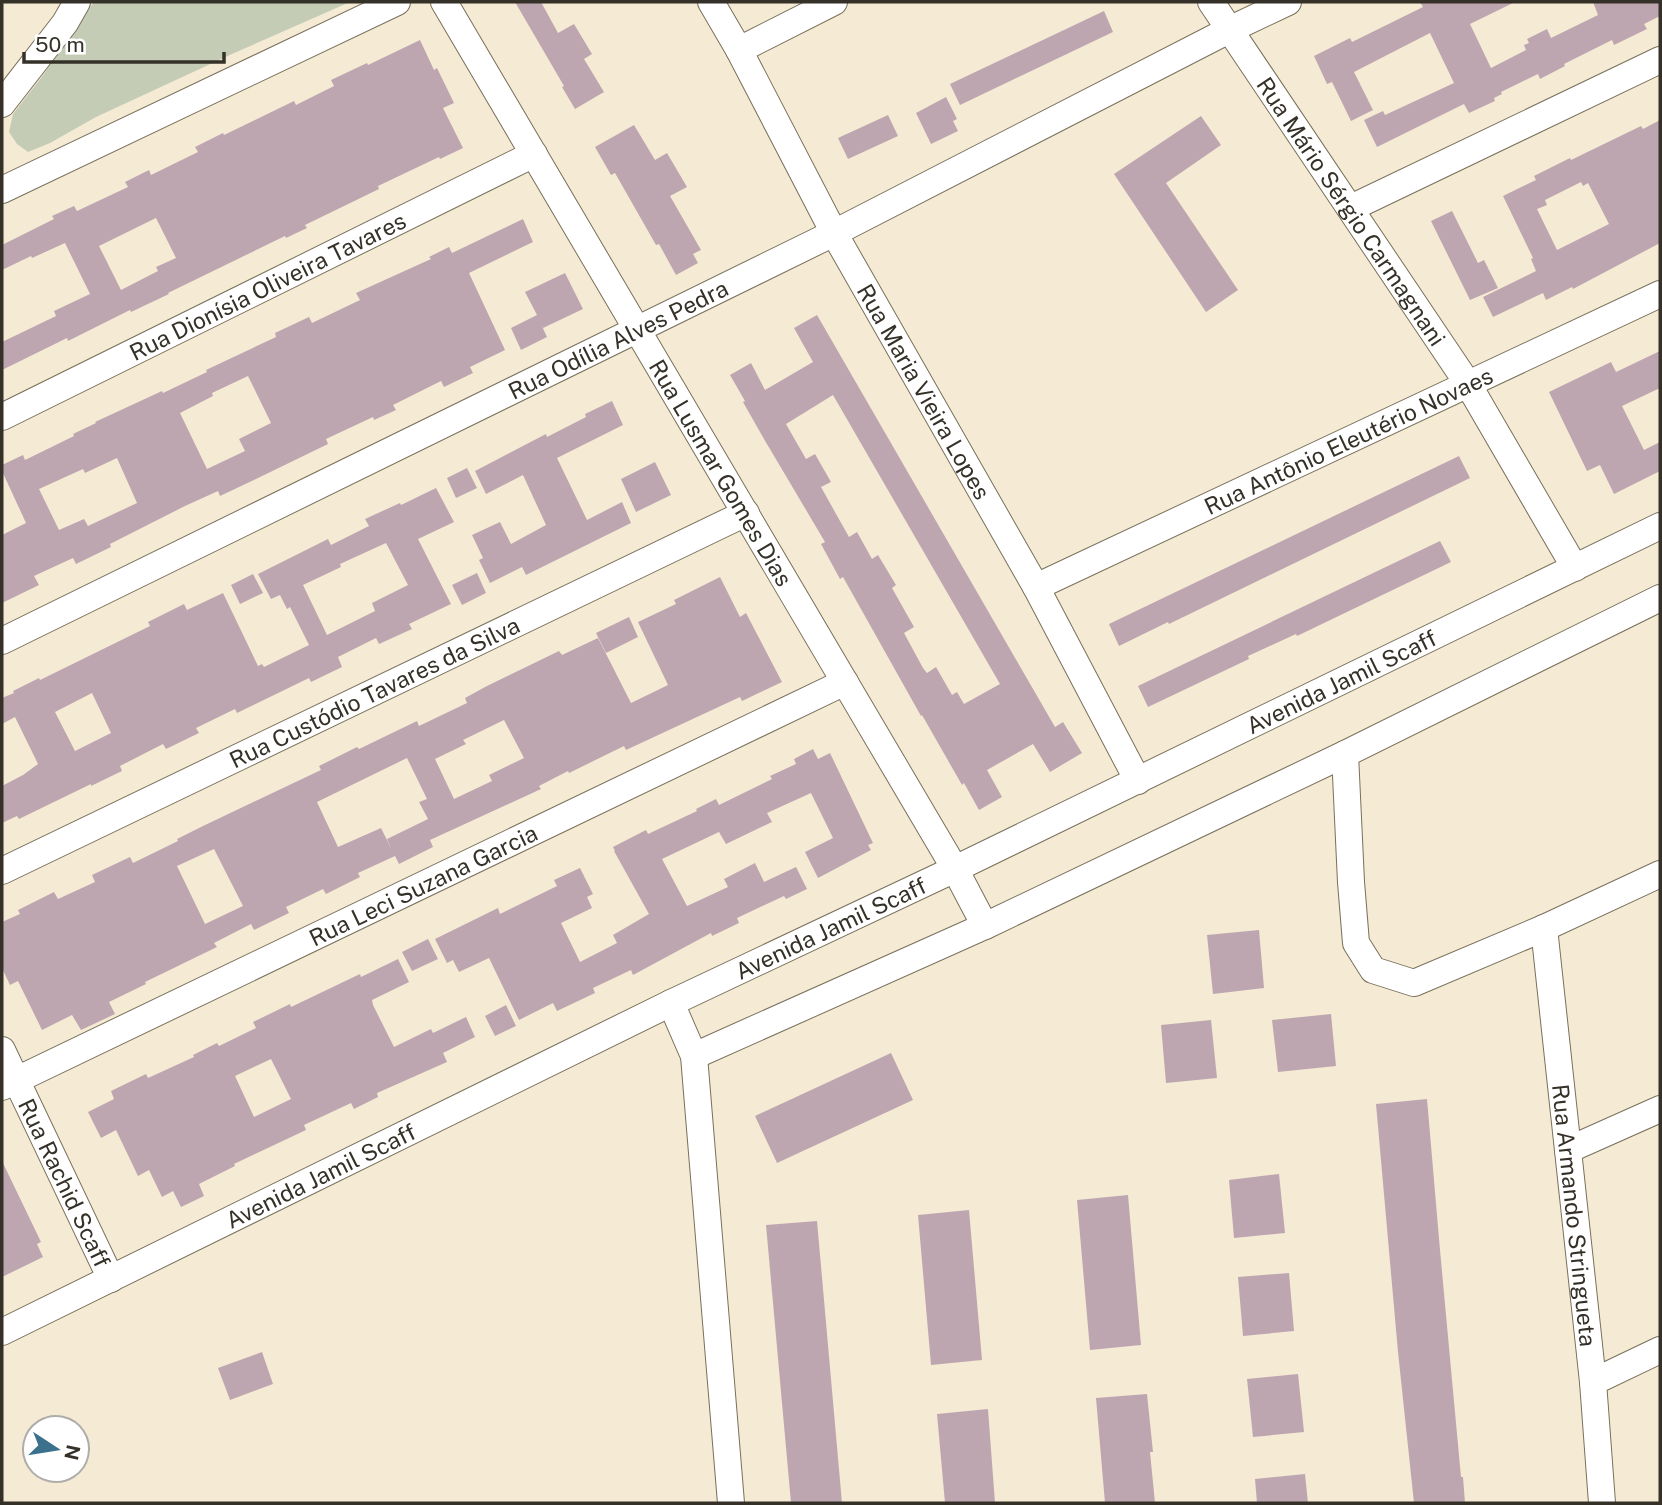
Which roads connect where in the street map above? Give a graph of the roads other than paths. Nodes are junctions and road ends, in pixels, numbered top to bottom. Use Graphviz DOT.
graph roads {
  1 [pos="77,2"];
  2 [pos="397,2"];
  3 [pos="444,2"];
  4 [pos="711,2"];
  5 [pos="834,2"];
  6 [pos="1211,2"];
  7 [pos="1288,2"];
  8 [pos="1230,30"];
  9 [pos="739,50"];
  10 [pos="1660,60"];
  11 [pos="2,104"];
  12 [pos="534,154"];
  13 [pos="2,190"];
  14 [pos="1351,208"];
  15 [pos="834,233"];
  16 [pos="1660,294"];
  17 [pos="637,330"];
  18 [pos="1468,384"];
  19 [pos="2,416"];
  20 [pos="746,513"];
  21 [pos="1660,526"];
  22 [pos="1575,568"];
  23 [pos="1036,587"];
  24 [pos="1660,598"];
  25 [pos="2,641"];
  26 [pos="845,682"];
  27 [pos="1345,754"];
  28 [pos="1138,781"];
  29 [pos="955,869"];
  30 [pos="2,871"];
  31 [pos="1660,874"];
  32 [pos="985,926"];
  33 [pos="1544,928"];
  34 [pos="671,1003"];
  35 [pos="2,1050"];
  36 [pos="694,1056"];
  37 [pos="9,1084"];
  38 [pos="1660,1108"];
  39 [pos="1568,1150"];
  40 [pos="111,1279"];
  41 [pos="2,1332"];
  42 [pos="1660,1350"];
  43 [pos="1593,1382"];
  44 [pos="731,1503"];
  45 [pos="1602,1503"];
  1 -- 11 [label="street"];
  2 -- 13 [label="street"];
  3 -- 12 [label="street, Rua Lusmar Gomes Dias"];
  4 -- 9 [label="street, Rua Maria Vieira Lopes"];
  5 -- 9 [label="street"];
  6 -- 8 [label="street, Rua Mário Sérgio Carmagnani"];
  7 -- 8 [label="street, Rua Odília Alves Pedra"];
  8 -- 14 [label="street, Rua Mário Sérgio Carmagnani"];
  8 -- 15 [label="street, Rua Odília Alves Pedra"];
  9 -- 15 [label="street, Rua Maria Vieira Lopes"];
  10 -- 14 [label="street"];
  12 -- 17 [label="street, Rua Lusmar Gomes Dias"];
  12 -- 19 [label="street, Rua Dionísia Oliveira Tavares"];
  14 -- 18 [label="street, Rua Mário Sérgio Carmagnani"];
  15 -- 17 [label="street, Rua Odília Alves Pedra"];
  15 -- 23 [label="street, Rua Maria Vieira Lopes"];
  16 -- 18 [label="street, Rua Antônio Eleutério Novaes"];
  17 -- 20 [label="street, Rua Lusmar Gomes Dias"];
  17 -- 25 [label="street, Rua Odília Alves Pedra"];
  18 -- 22 [label="street, Rua Mário Sérgio Carmagnani"];
  18 -- 23 [label="street, Rua Antônio Eleutério Novaes"];
  20 -- 26 [label="street, Rua Lusmar Gomes Dias"];
  20 -- 30 [label="street, Rua Custódio Tavares da Silva"];
  21 -- 22 [label="street, Avenida Jamil Scaff"];
  22 -- 28 [label="street, Avenida Jamil Scaff"];
  23 -- 28 [label="street, Rua Maria Vieira Lopes"];
  24 -- 27 [label="street"];
  26 -- 29 [label="street, Rua Lusmar Gomes Dias"];
  26 -- 37 [label="street, Rua Leci Suzana Garcia"];
  27 -- 32 [label="street"];
  27 -- 33 [label="street"];
  28 -- 29 [label="street, Avenida Jamil Scaff"];
  29 -- 32 [label="street, Rua Lusmar Gomes Dias"];
  29 -- 34 [label="street, Avenida Jamil Scaff"];
  31 -- 33 [label="street"];
  32 -- 36 [label="street"];
  33 -- 39 [label="street, Rua Armando Stringueta"];
  34 -- 36 [label="street"];
  34 -- 40 [label="street, Avenida Jamil Scaff"];
  35 -- 37 [label="street, Rua Rachid Scaff"];
  36 -- 44 [label="street"];
  37 -- 40 [label="street, Rua Rachid Scaff"];
  38 -- 39 [label="street"];
  39 -- 43 [label="street, Rua Armando Stringueta"];
  40 -- 41 [label="street, Avenida Jamil Scaff"];
  42 -- 43 [label="street"];
  43 -- 45 [label="street, Rua Armando Stringueta"];
}
